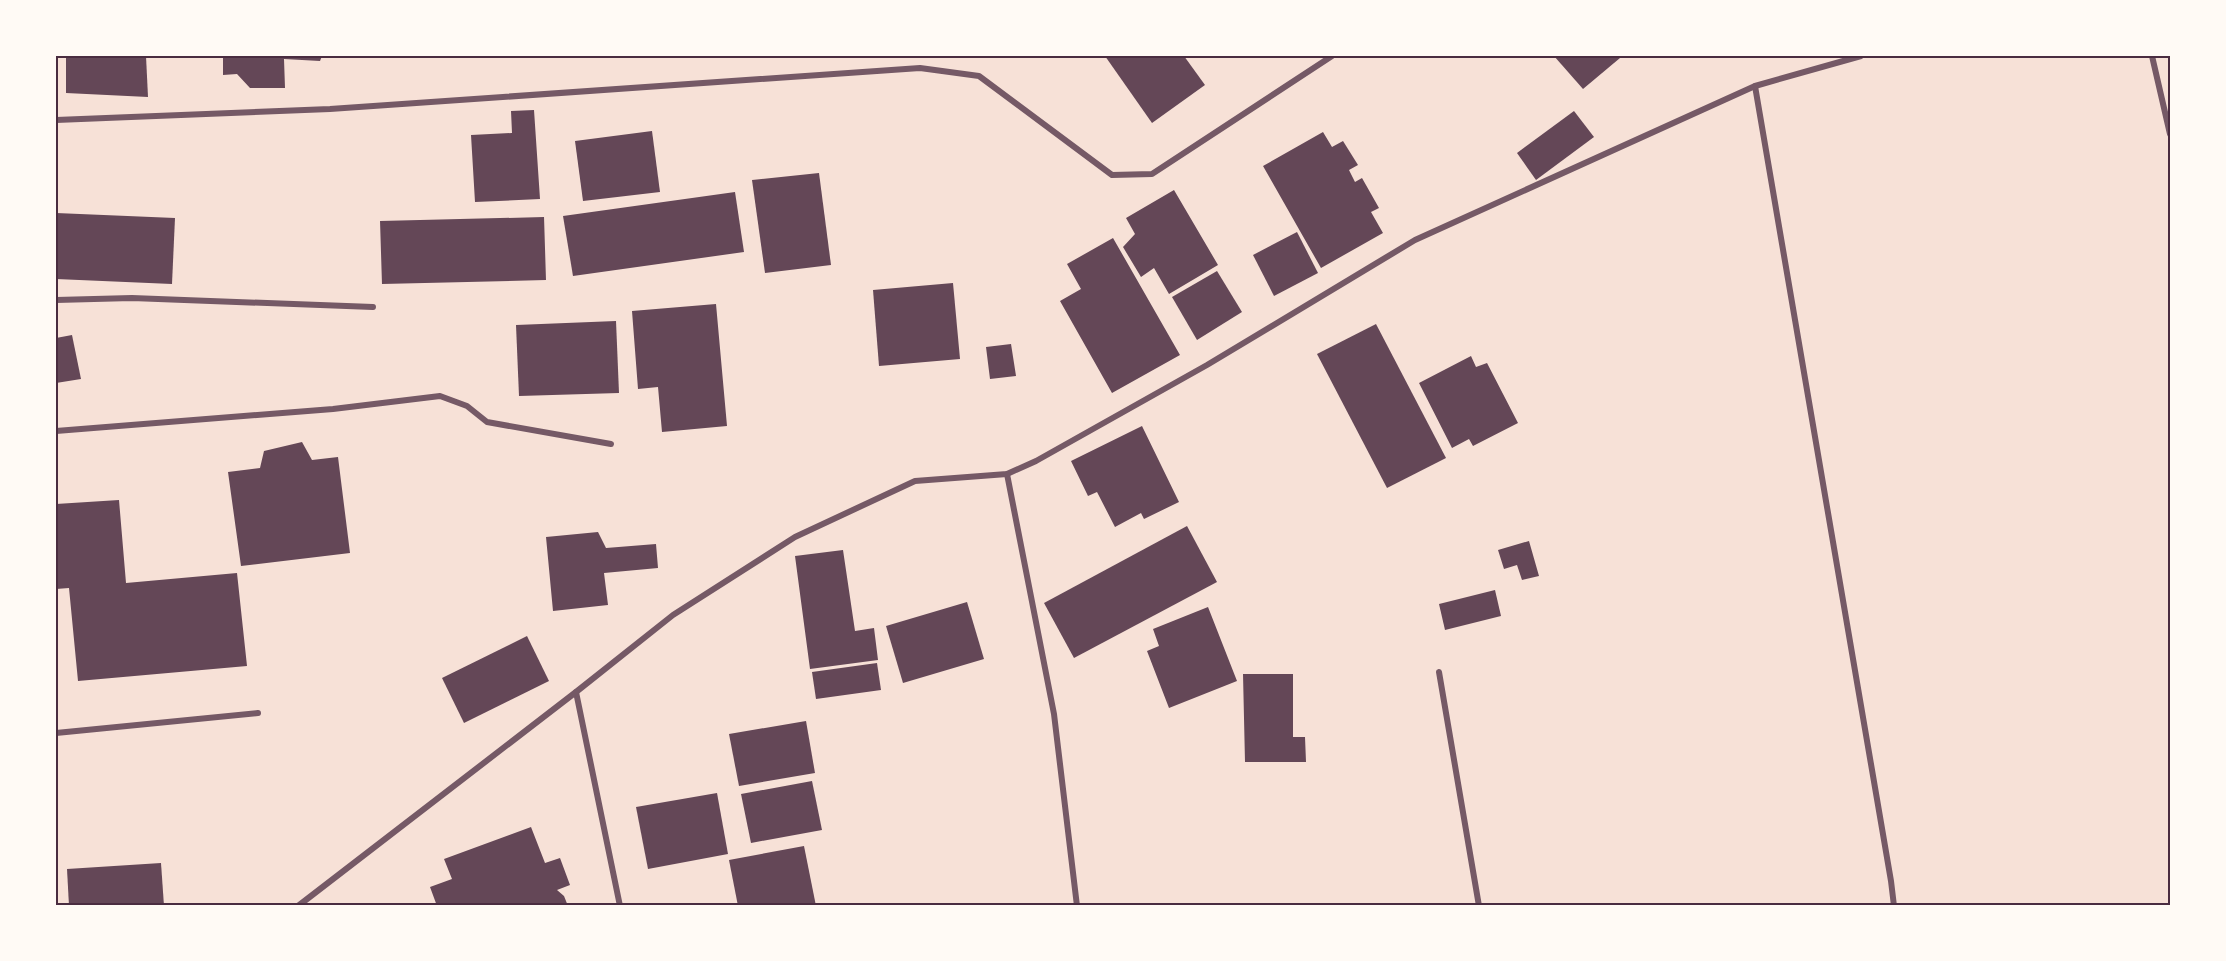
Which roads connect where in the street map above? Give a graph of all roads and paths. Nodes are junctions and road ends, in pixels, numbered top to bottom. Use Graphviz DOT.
graph roads {
  1 [pos="1332,56"];
  2 [pos="1861,56"];
  3 [pos="2152,56"];
  4 [pos="1755,86"];
  5 [pos="56,120"];
  6 [pos="2170,134"];
  7 [pos="56,300"];
  8 [pos="373,307"];
  9 [pos="56,431"];
  10 [pos="611,444"];
  11 [pos="1007,474"];
  12 [pos="1439,672"];
  13 [pos="576,692"];
  14 [pos="258,713"];
  15 [pos="56,733"];
  16 [pos="298,906"];
  17 [pos="620,906"];
  18 [pos="1077,906"];
  19 [pos="1479,906"];
  20 [pos="1894,906"];
  1 -- 5 [label="street"];
  2 -- 4 [label="street"];
  3 -- 6 [label="street"];
  4 -- 11 [label="street"];
  4 -- 20 [label="street"];
  7 -- 8 [label="street"];
  9 -- 10 [label="street"];
  11 -- 13 [label="street"];
  11 -- 18 [label="street"];
  12 -- 19 [label="street"];
  13 -- 16 [label="street"];
  13 -- 17 [label="street"];
  14 -- 15 [label="street"];
}
